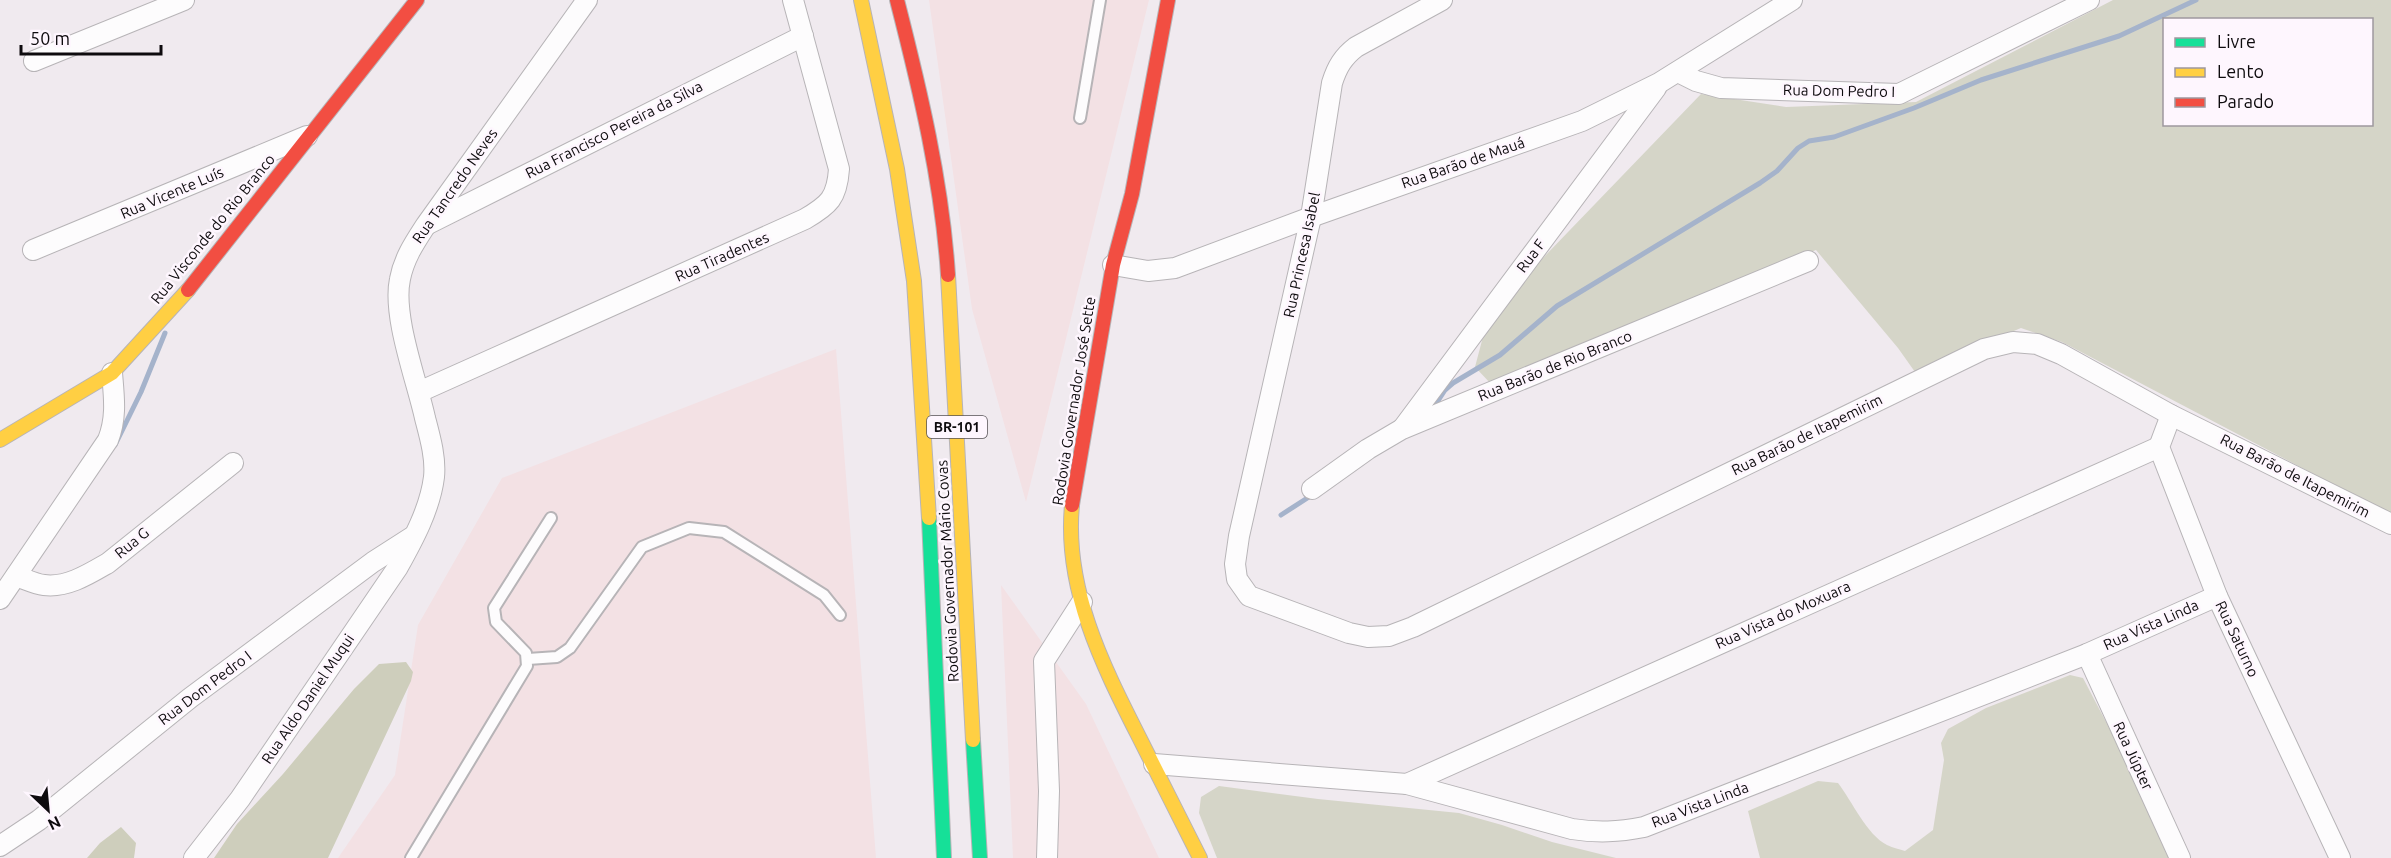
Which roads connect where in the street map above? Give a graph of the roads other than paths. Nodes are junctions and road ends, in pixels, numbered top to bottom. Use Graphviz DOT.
graph roads {
  1 [pos="184,0"];
  2 [pos="417,0"];
  3 [pos="587,0"];
  4 [pos="793,0"];
  5 [pos="861,0"];
  6 [pos="897,0"];
  7 [pos="1100,0"];
  8 [pos="1168,0"];
  9 [pos="1442,0"];
  10 [pos="1792,0"];
  11 [pos="2089,0"];
  12 [pos="803,36"];
  13 [pos="34,61"];
  14 [pos="1678,72"];
  15 [pos="1659,83"];
  16 [pos="1080,118"];
  17 [pos="310,135"];
  18 [pos="1311,217"];
  19 [pos="426,225"];
  20 [pos="33,250"];
  21 [pos="1808,261"];
  22 [pos="1113,265"];
  23 [pos="112,373"];
  24 [pos="419,392"];
  25 [pos="2171,415"];
  26 [pos="1402,429"];
  27 [pos="0,440"];
  28 [pos="2159,447"];
  29 [pos="233,463"];
  30 [pos="1312,489"];
  31 [pos="551,518"];
  32 [pos="2391,524"];
  33 [pos="415,536"];
  34 [pos="1235,564"];
  35 [pos="16,576"];
  36 [pos="2217,596"];
  37 [pos="0,598"];
  38 [pos="1082,602"];
  39 [pos="840,615"];
  40 [pos="2087,654"];
  41 [pos="528,659"];
  42 [pos="1154,764"];
  43 [pos="1407,784"];
  44 [pos="0,846"];
  45 [pos="194,858"];
  46 [pos="411,858"];
  47 [pos="944,858"];
  48 [pos="980,858"];
  49 [pos="1047,858"];
  50 [pos="1200,858"];
  51 [pos="2180,858"];
  52 [pos="2340,858"];
  1 -- 13 [label="street"];
  2 -- 17 [label="main road, Rua Visconde do Rio Branco"];
  3 -- 19 [label="street, Rua Tancredo Neves"];
  4 -- 12 [label="street, Rua Tiradentes"];
  5 -- 47 [label="main road, Rodovia Governador Mário Covas / BR-101"];
  6 -- 48 [label="main road, Rodovia Governador Mário Covas / BR-101"];
  7 -- 16 [label="lane"];
  8 -- 22 [label="main road, Rodovia Governador José Sette"];
  9 -- 18 [label="street, Rua Princesa Isabel"];
  10 -- 14 [label="street, Rua Barão de Mauá"];
  11 -- 14 [label="street, Rua Dom Pedro I"];
  12 -- 19 [label="street, Rua Francisco Pereira da Silva"];
  12 -- 24 [label="street, Rua Tiradentes"];
  14 -- 15 [label="street, Rua Barão de Mauá"];
  15 -- 18 [label="street, Rua Barão de Mauá"];
  15 -- 26 [label="street, Rua F"];
  17 -- 20 [label="street, Rua Vicente Luís"];
  17 -- 23 [label="main road, Rua Visconde do Rio Branco"];
  18 -- 22 [label="street, Rua Barão de Mauá"];
  18 -- 34 [label="street, Rua Princesa Isabel"];
  19 -- 24 [label="street, Rua Tancredo Neves"];
  21 -- 26 [label="street, Rua Barão de Rio Branco"];
  22 -- 38 [label="main road, Rodovia Governador José Sette"];
  23 -- 27 [label="main road, Rua Visconde do Rio Branco"];
  23 -- 35 [label="street"];
  24 -- 33 [label="street, Rua Tancredo Neves"];
  25 -- 28 [label="street"];
  25 -- 32 [label="street, Rua Barão de Itapemirim"];
  25 -- 34 [label="street, Rua Barão de Itapemirim"];
  26 -- 30 [label="street, Rua Barão de Rio Branco"];
  28 -- 36 [label="street, Rua Saturno"];
  28 -- 43 [label="street, Rua Vista do Moxuara"];
  29 -- 35 [label="street, Rua G"];
  31 -- 41 [label="lane"];
  33 -- 44 [label="street, Rua Dom Pedro I"];
  33 -- 45 [label="street, Rua Aldo Daniel Muqui"];
  35 -- 37 [label="street"];
  36 -- 40 [label="street, Rua Vista Linda"];
  36 -- 52 [label="street, Rua Saturno"];
  38 -- 42 [label="main road, Rodovia Governador José Sette"];
  38 -- 49 [label="street"];
  39 -- 41 [label="lane"];
  40 -- 43 [label="street, Rua Vista Linda"];
  40 -- 51 [label="street, Rua Júpter"];
  41 -- 46 [label="lane"];
  42 -- 43 [label="street, Rua Vista Linda"];
  42 -- 50 [label="main road, Rodovia Governador José Sette"];
}
